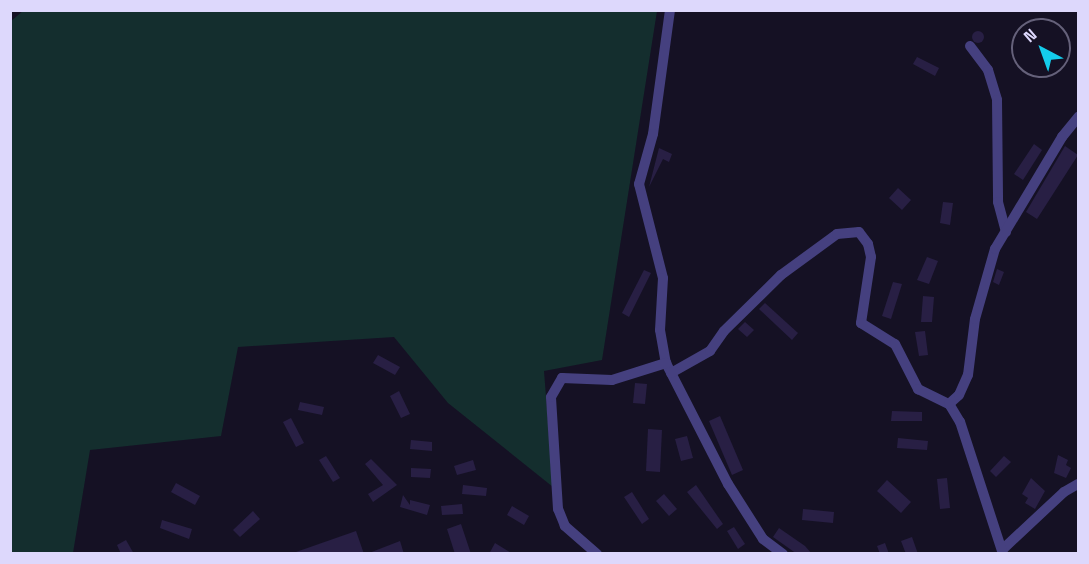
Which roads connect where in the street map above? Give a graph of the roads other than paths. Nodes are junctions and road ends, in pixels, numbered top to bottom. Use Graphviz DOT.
graph roads {
  1 [pos="670,10"];
  2 [pos="970,46"];
  3 [pos="1078,117"];
  4 [pos="1006,232"];
  5 [pos="666,363"];
  6 [pos="671,373"];
  7 [pos="949,404"];
  8 [pos="1078,484"];
  9 [pos="1003,551"];
  10 [pos="597,554"];
  11 [pos="783,554"];
  1 -- 5 [label="street"];
  2 -- 4 [label="street"];
  3 -- 4 [label="street"];
  4 -- 7 [label="street"];
  5 -- 6 [label="street"];
  5 -- 10 [label="street"];
  6 -- 7 [label="street"];
  6 -- 11 [label="street"];
  7 -- 9 [label="street"];
  8 -- 9 [label="street"];
}
